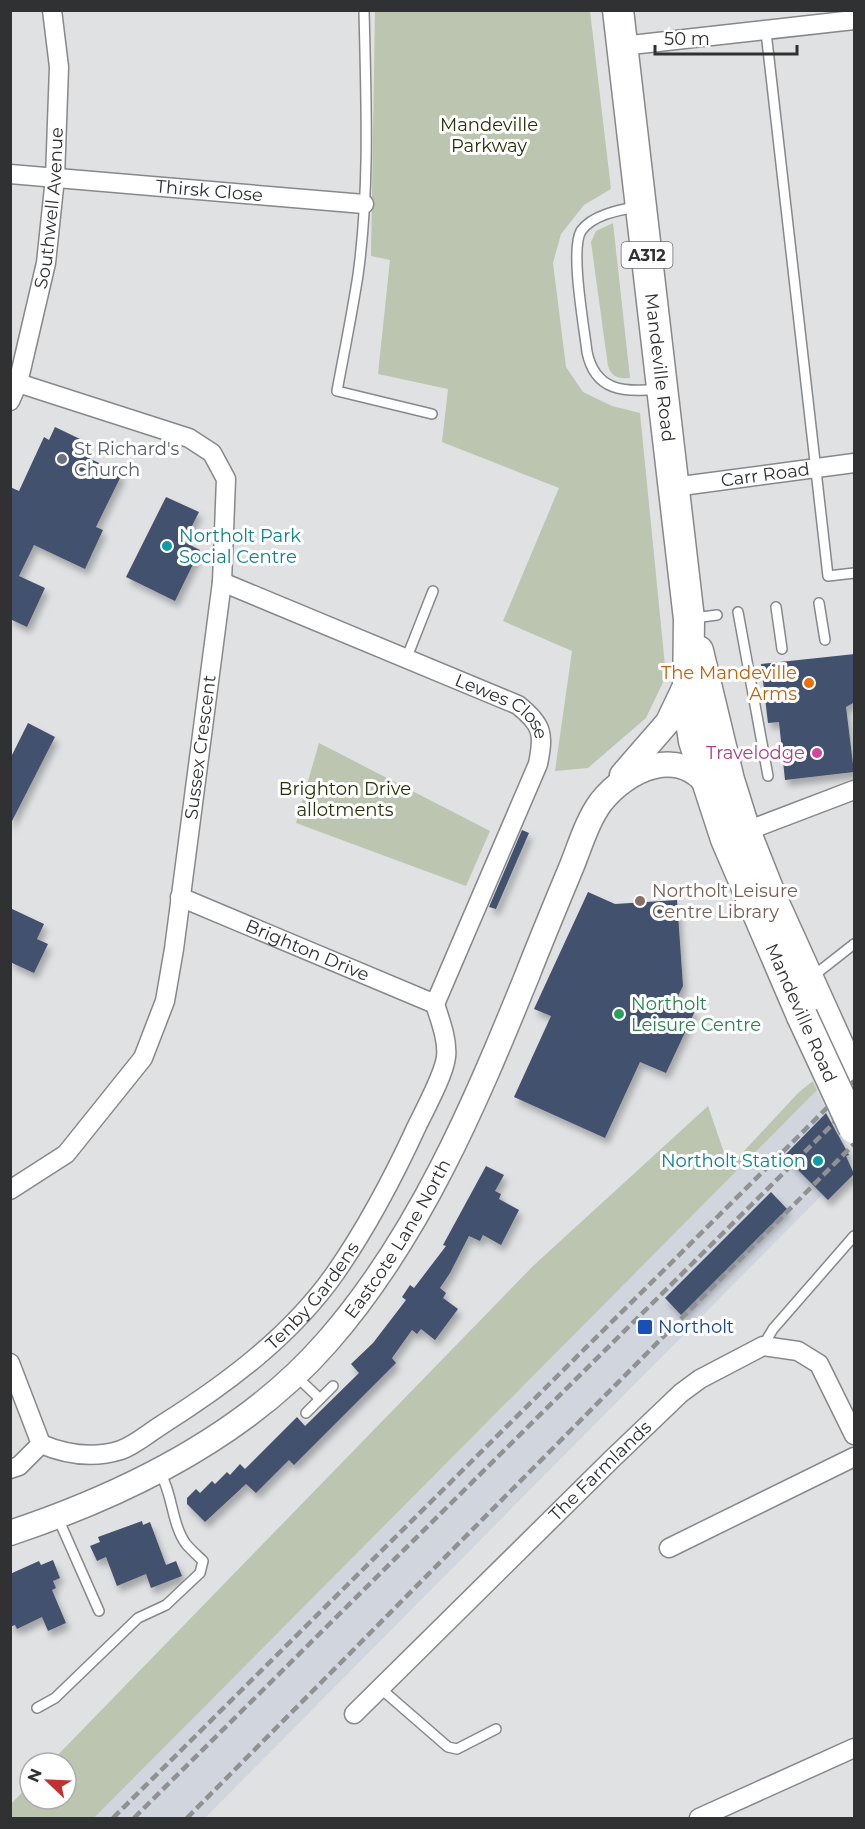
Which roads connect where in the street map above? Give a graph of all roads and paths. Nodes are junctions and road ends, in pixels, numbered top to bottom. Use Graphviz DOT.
graph roads {
  1 [pos="52,10"];
  2 [pos="364,10"];
  3 [pos="618,10"];
  4 [pos="855,20"];
  5 [pos="766,32"];
  6 [pos="622,46"];
  7 [pos="10,174"];
  8 [pos="55,178"];
  9 [pos="364,204"];
  10 [pos="641,206"];
  11 [pos="18,383"];
  12 [pos="663,389"];
  13 [pos="10,401"];
  14 [pos="432,414"];
  15 [pos="855,463"];
  16 [pos="816,470"];
  17 [pos="674,487"];
  18 [pos="855,573"];
  19 [pos="222,582"];
  20 [pos="433,591"];
  21 [pos="819,603"];
  22 [pos="776,608"];
  23 [pos="738,612"];
  24 [pos="703,617"];
  25 [pos="825,640"];
  26 [pos="782,649"];
  27 [pos="407,657"];
  28 [pos="687,682"];
  29 [pos="708,744"];
  30 [pos="632,763"];
  31 [pos="661,764"];
  32 [pos="768,776"];
  33 [pos="708,787"];
  34 [pos="855,790"];
  35 [pos="611,792"];
  36 [pos="736,835"];
  37 [pos="180,897"];
  38 [pos="855,944"];
  39 [pos="810,978"];
  40 [pos="435,1004"];
  41 [pos="811,1011"];
  42 [pos="855,1080"];
  43 [pos="855,1128"];
  44 [pos="10,1190"];
  45 [pos="855,1236"];
  46 [pos="763,1346"];
  47 [pos="10,1364"];
  48 [pos="294,1374"];
  49 [pos="333,1386"];
  50 [pos="320,1400"];
  51 [pos="306,1413"];
  52 [pos="855,1435"];
  53 [pos="41,1444"];
  54 [pos="855,1457"];
  55 [pos="10,1469"];
  56 [pos="159,1471"];
  57 [pos="57,1516"];
  58 [pos="10,1533"];
  59 [pos="669,1548"];
  60 [pos="99,1611"];
  61 [pos="380,1688"];
  62 [pos="37,1708"];
  63 [pos="354,1714"];
  64 [pos="496,1729"];
  65 [pos="855,1748"];
  66 [pos="699,1818"];
  1 -- 8 [label="street, Southwell Avenue"];
  2 -- 9 [label="lane"];
  3 -- 6 [label="main road, Mandeville Road / A312"];
  4 -- 5 [label="street"];
  5 -- 6 [label="street"];
  5 -- 16 [label="lane"];
  6 -- 10 [label="main road, Mandeville Road / A312"];
  7 -- 8 [label="street, Thirsk Close"];
  8 -- 9 [label="street, Thirsk Close"];
  8 -- 11 [label="street, Southwell Avenue"];
  9 -- 14 [label="lane"];
  10 -- 12 [label="main road, Mandeville Road / A312"];
  10 -- 12 [label="lane"];
  11 -- 13 [label="street, Southwell Avenue"];
  11 -- 19 [label="street, Sussex Crescent"];
  12 -- 17 [label="main road, Mandeville Road / A312"];
  15 -- 16 [label="street, Carr Road"];
  16 -- 17 [label="street, Carr Road"];
  16 -- 18 [label="lane"];
  17 -- 24 [label="main road, Mandeville Road / A312"];
  19 -- 27 [label="street, Lewes Close"];
  19 -- 37 [label="street, Sussex Crescent"];
  20 -- 27 [label="lane"];
  21 -- 25 [label="lane"];
  22 -- 26 [label="lane"];
  23 -- 32 [label="lane"];
  24 -- 28 [label="main road, Mandeville Road / A312"];
  24 -- 29 [label="main road, Mandeville Road / A312"];
  27 -- 40 [label="street, Lewes Close"];
  28 -- 29 [label="main road, Mandeville Road / A312"];
  28 -- 30 [label="street, Eastcote Lane North"];
  29 -- 30 [label="street, Eastcote Lane North"];
  29 -- 31 [label="street, Eastcote Lane North"];
  29 -- 33 [label="main road, Mandeville Road / A312"];
  29 -- 36 [label="main road, Mandeville Road / A312"];
  30 -- 35 [label="street, Eastcote Lane North"];
  31 -- 33 [label="street"];
  31 -- 35 [label="street, Eastcote Lane North"];
  33 -- 36 [label="main road, Mandeville Road / A312"];
  34 -- 36 [label="street"];
  35 -- 48 [label="street, Eastcote Lane North"];
  36 -- 39 [label="main road, Mandeville Road / A312"];
  36 -- 41 [label="main road, Mandeville Road / A312"];
  37 -- 40 [label="street, Brighton Drive"];
  37 -- 44 [label="street, Sussex Crescent"];
  38 -- 39 [label="lane"];
  39 -- 41 [label="main road, Mandeville Road / A312"];
  40 -- 53 [label="street, Tenby Gardens"];
  41 -- 42 [label="main road, Mandeville Road / A312"];
  41 -- 43 [label="main road, Mandeville Road / A312, bridge"];
  45 -- 46 [label="lane"];
  46 -- 52 [label="street"];
  46 -- 61 [label="street, The Farmlands"];
  47 -- 53 [label="street"];
  48 -- 50 [label="lane"];
  48 -- 56 [label="street, Eastcote Lane North"];
  49 -- 50 [label="lane"];
  50 -- 51 [label="lane"];
  53 -- 55 [label="street"];
  54 -- 59 [label="street"];
  56 -- 57 [label="street, Eastcote Lane North"];
  56 -- 62 [label="lane"];
  57 -- 58 [label="street, Eastcote Lane North"];
  57 -- 60 [label="lane"];
  61 -- 63 [label="street, The Farmlands"];
  61 -- 64 [label="lane"];
  65 -- 66 [label="street"];
}
